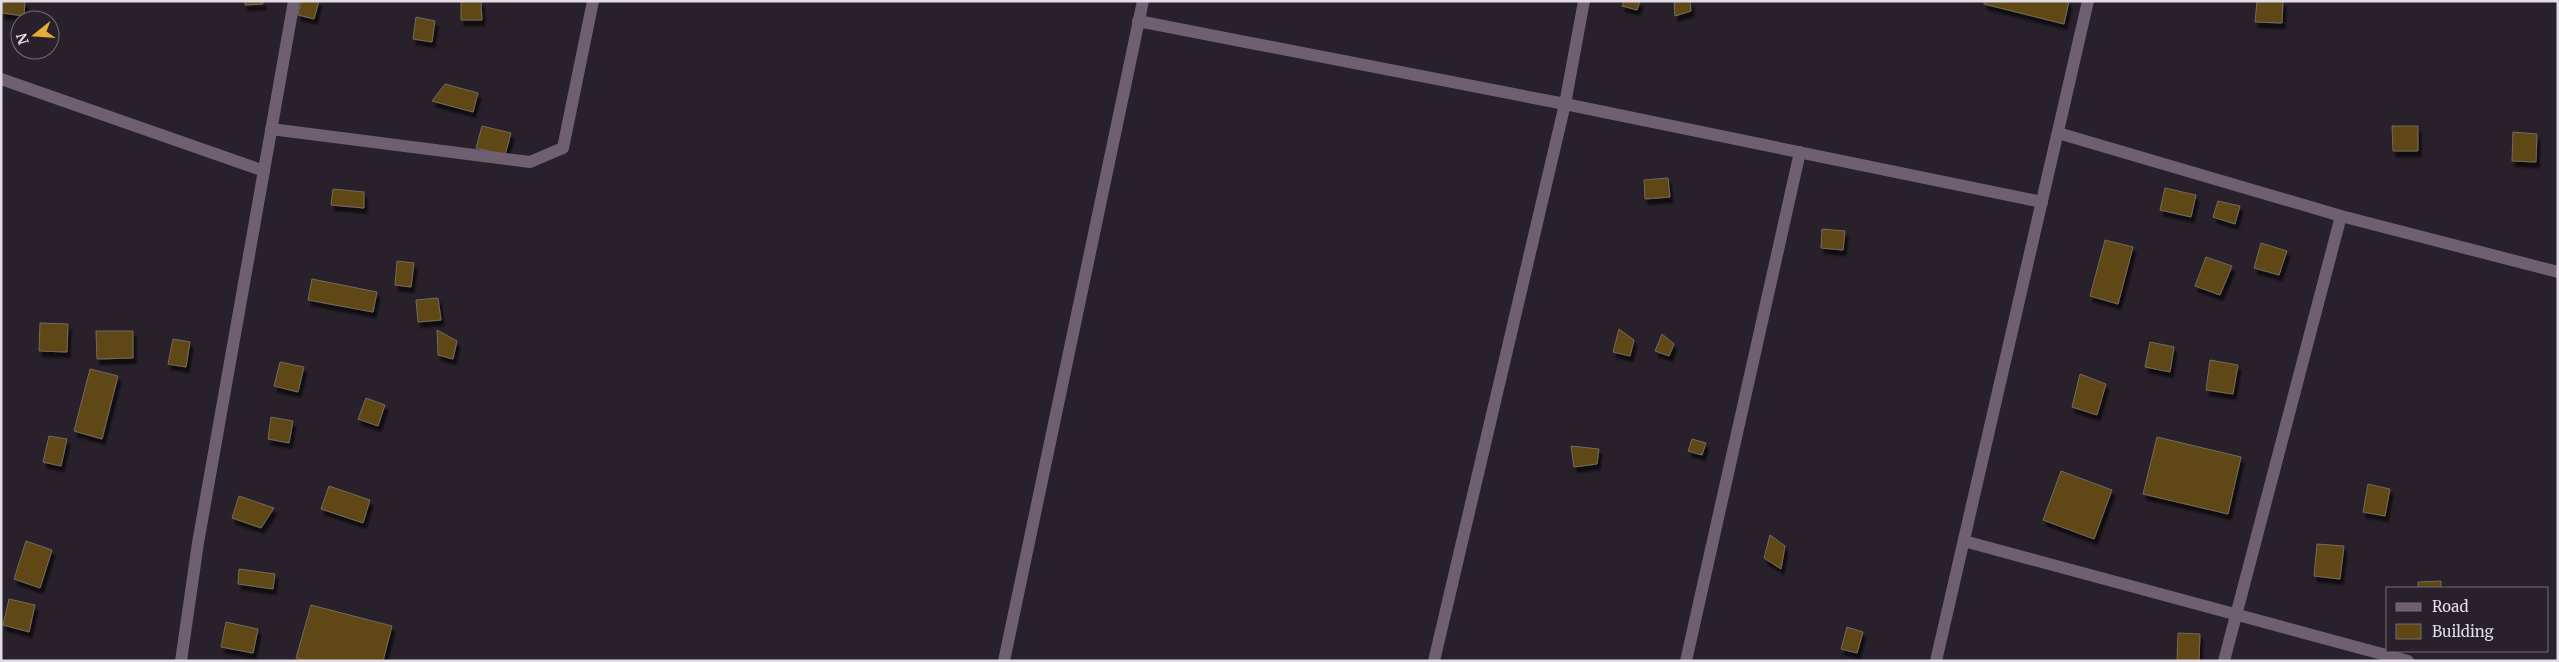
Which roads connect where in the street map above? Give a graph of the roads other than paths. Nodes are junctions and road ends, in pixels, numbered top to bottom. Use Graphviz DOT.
graph roads {
  1 [pos="294,1"];
  2 [pos="593,1"];
  3 [pos="1143,1"];
  4 [pos="1584,1"];
  5 [pos="2088,1"];
  6 [pos="1138,21"];
  7 [pos="1,79"];
  8 [pos="1565,104"];
  9 [pos="271,128"];
  10 [pos="2058,134"];
  11 [pos="1800,152"];
  12 [pos="264,171"];
  13 [pos="2042,202"];
  14 [pos="2341,216"];
  15 [pos="2558,272"];
  16 [pos="1964,541"];
  17 [pos="2236,614"];
  18 [pos="181,661"];
  19 [pos="1004,661"];
  20 [pos="1434,661"];
  21 [pos="1686,661"];
  22 [pos="1936,661"];
  23 [pos="2224,661"];
  24 [pos="2408,661"];
  1 -- 9 [label="street"];
  2 -- 9 [label="street"];
  3 -- 6 [label="street"];
  4 -- 8 [label="street"];
  5 -- 10 [label="street"];
  6 -- 8 [label="street"];
  6 -- 19 [label="street"];
  7 -- 12 [label="street"];
  8 -- 11 [label="street"];
  8 -- 20 [label="street"];
  9 -- 12 [label="street"];
  10 -- 13 [label="street"];
  10 -- 14 [label="street"];
  11 -- 13 [label="street"];
  11 -- 21 [label="street"];
  12 -- 18 [label="street"];
  13 -- 16 [label="street"];
  14 -- 15 [label="street"];
  14 -- 17 [label="street"];
  16 -- 17 [label="street"];
  16 -- 22 [label="street"];
  17 -- 23 [label="street"];
  17 -- 24 [label="street"];
}
